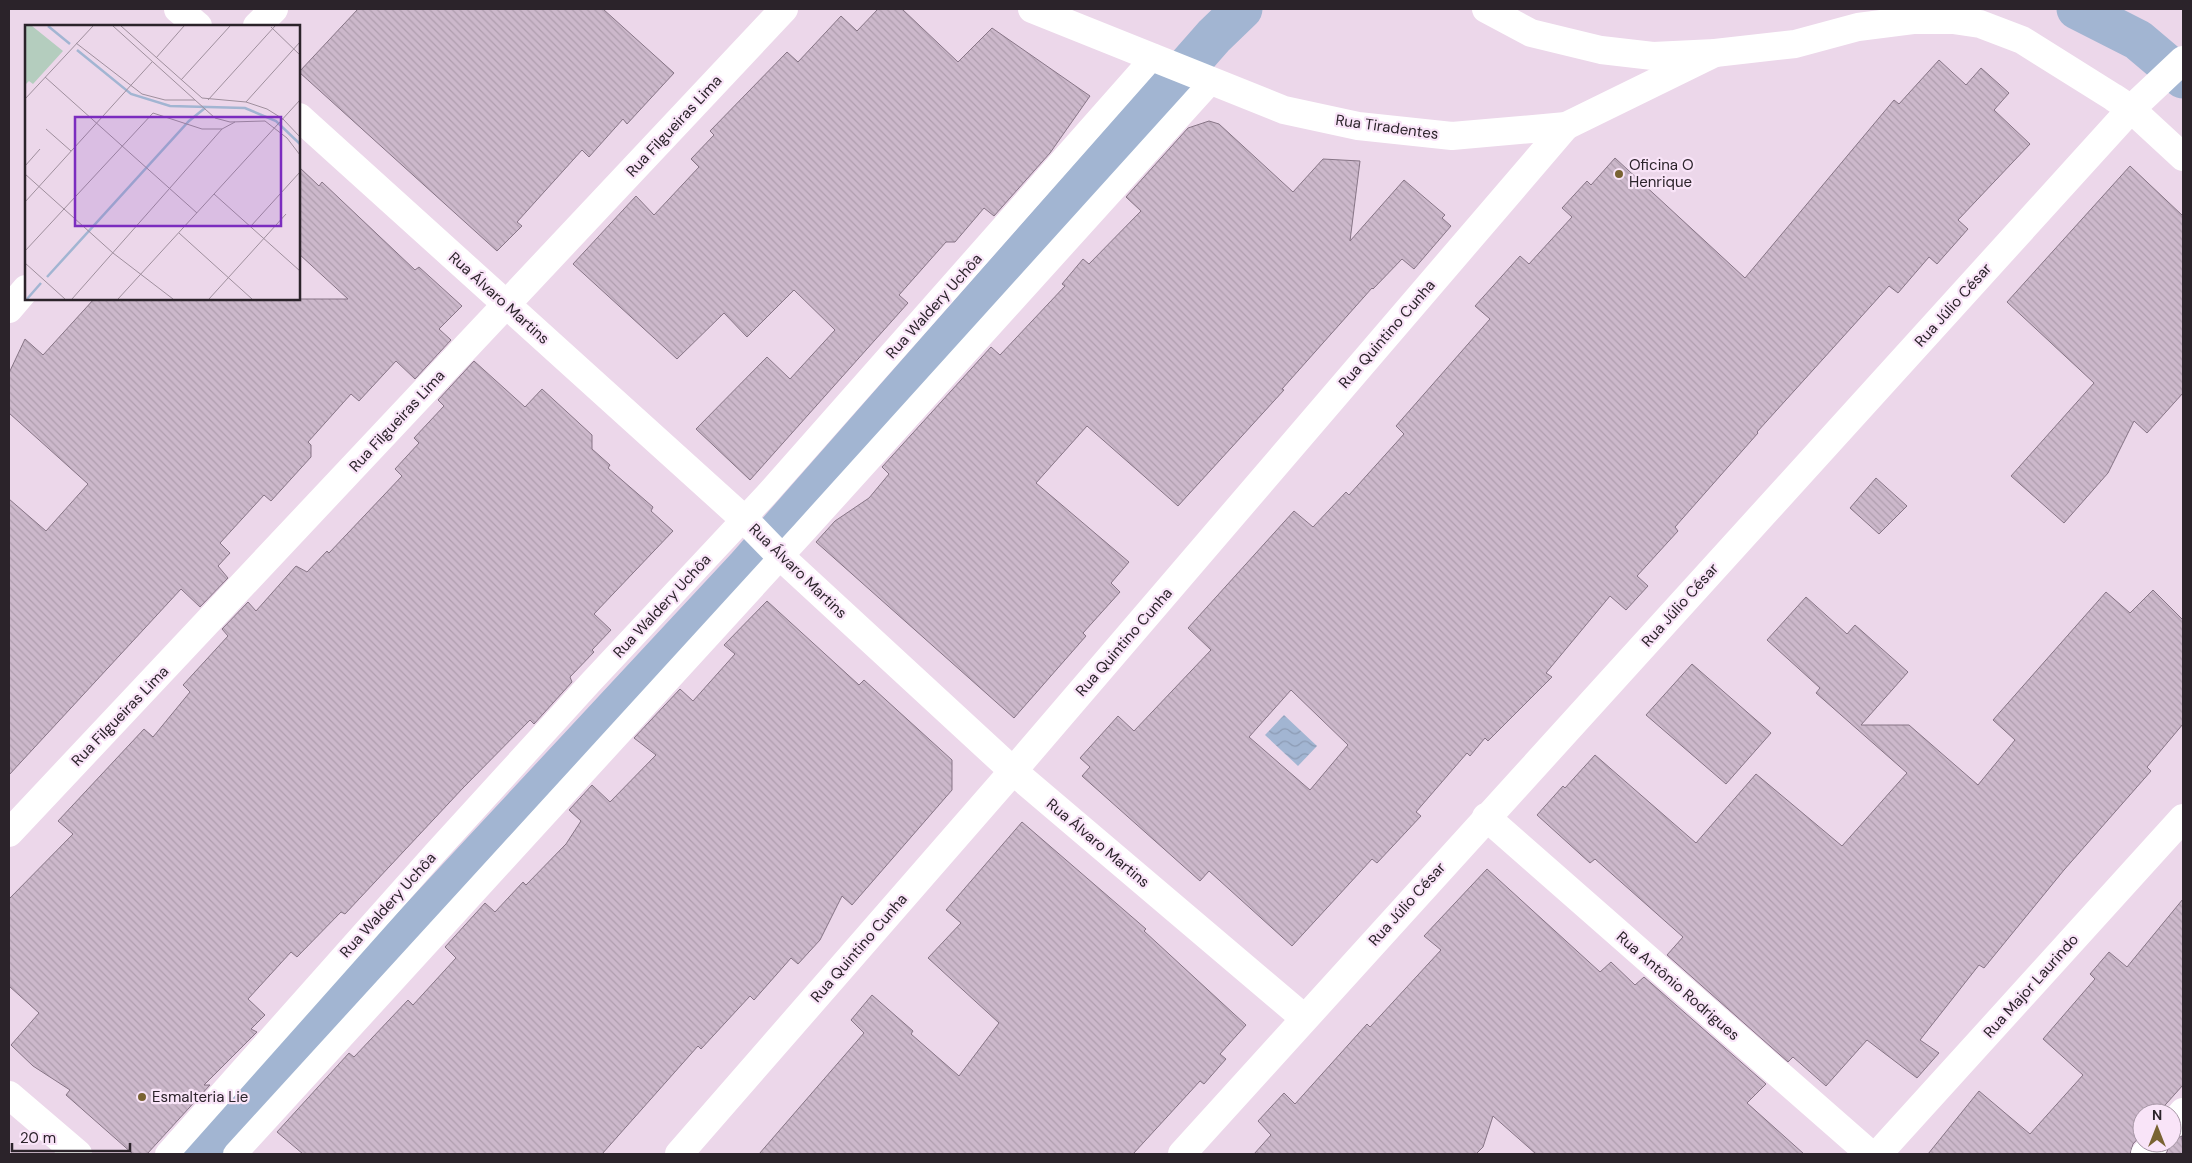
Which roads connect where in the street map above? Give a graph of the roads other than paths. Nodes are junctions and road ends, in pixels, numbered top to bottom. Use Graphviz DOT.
graph roads {
  1 [pos="178,9"];
  2 [pos="274,9"];
  3 [pos="784,9"];
  4 [pos="1032,9"];
  5 [pos="1486,9"];
  6 [pos="197,25"];
  7 [pos="258,25"];
  8 [pos="1715,53"];
  9 [pos="1154,56"];
  10 [pos="2183,60"];
  11 [pos="1212,81"];
  12 [pos="2131,109"];
  13 [pos="300,118"];
  14 [pos="1566,126"];
  15 [pos="2183,157"];
  16 [pos="25,290"];
  17 [pos="507,304"];
  18 [pos="9,309"];
  19 [pos="745,520"];
  20 [pos="781,557"];
  21 [pos="1013,771"];
  22 [pos="1486,817"];
  23 [pos="2183,818"];
  24 [pos="9,833"];
  25 [pos="1304,1018"];
  26 [pos="9,1095"];
  27 [pos="78,1154"];
  28 [pos="167,1154"];
  29 [pos="236,1154"];
  30 [pos="679,1154"];
  31 [pos="1182,1154"];
  32 [pos="1870,1154"];
  33 [pos="1878,1154"];
  1 -- 6 [label="street"];
  2 -- 7 [label="street"];
  3 -- 17 [label="street, Rua Filgueiras Lima"];
  4 -- 9 [label="street, Rua Tiradentes"];
  5 -- 8 [label="street"];
  8 -- 12 [label="street"];
  8 -- 14 [label="street, Rua Tiradentes"];
  9 -- 11 [label="street, Rua Tiradentes"];
  9 -- 19 [label="lane, Rua Waldery Uchôa"];
  10 -- 12 [label="street, Rua Júlio César"];
  11 -- 14 [label="street, Rua Tiradentes"];
  11 -- 20 [label="lane"];
  12 -- 15 [label="street"];
  12 -- 22 [label="street, Rua Júlio César"];
  13 -- 17 [label="street, Rua Álvaro Martins"];
  14 -- 21 [label="street, Rua Quintino Cunha"];
  16 -- 18 [label="street"];
  17 -- 19 [label="street, Rua Álvaro Martins"];
  17 -- 24 [label="street, Rua Filgueiras Lima"];
  19 -- 20 [label="street, Rua Álvaro Martins"];
  19 -- 28 [label="lane, Rua Waldery Uchôa"];
  20 -- 21 [label="street, Rua Álvaro Martins"];
  20 -- 29 [label="lane"];
  21 -- 25 [label="street, Rua Álvaro Martins"];
  21 -- 30 [label="street, Rua Quintino Cunha"];
  22 -- 25 [label="street, Rua Júlio César"];
  22 -- 32 [label="street, Rua Antônio Rodrigues"];
  23 -- 33 [label="street, Rua Major Laurindo"];
  25 -- 31 [label="street, Rua Júlio César"];
  26 -- 27 [label="street"];
}
